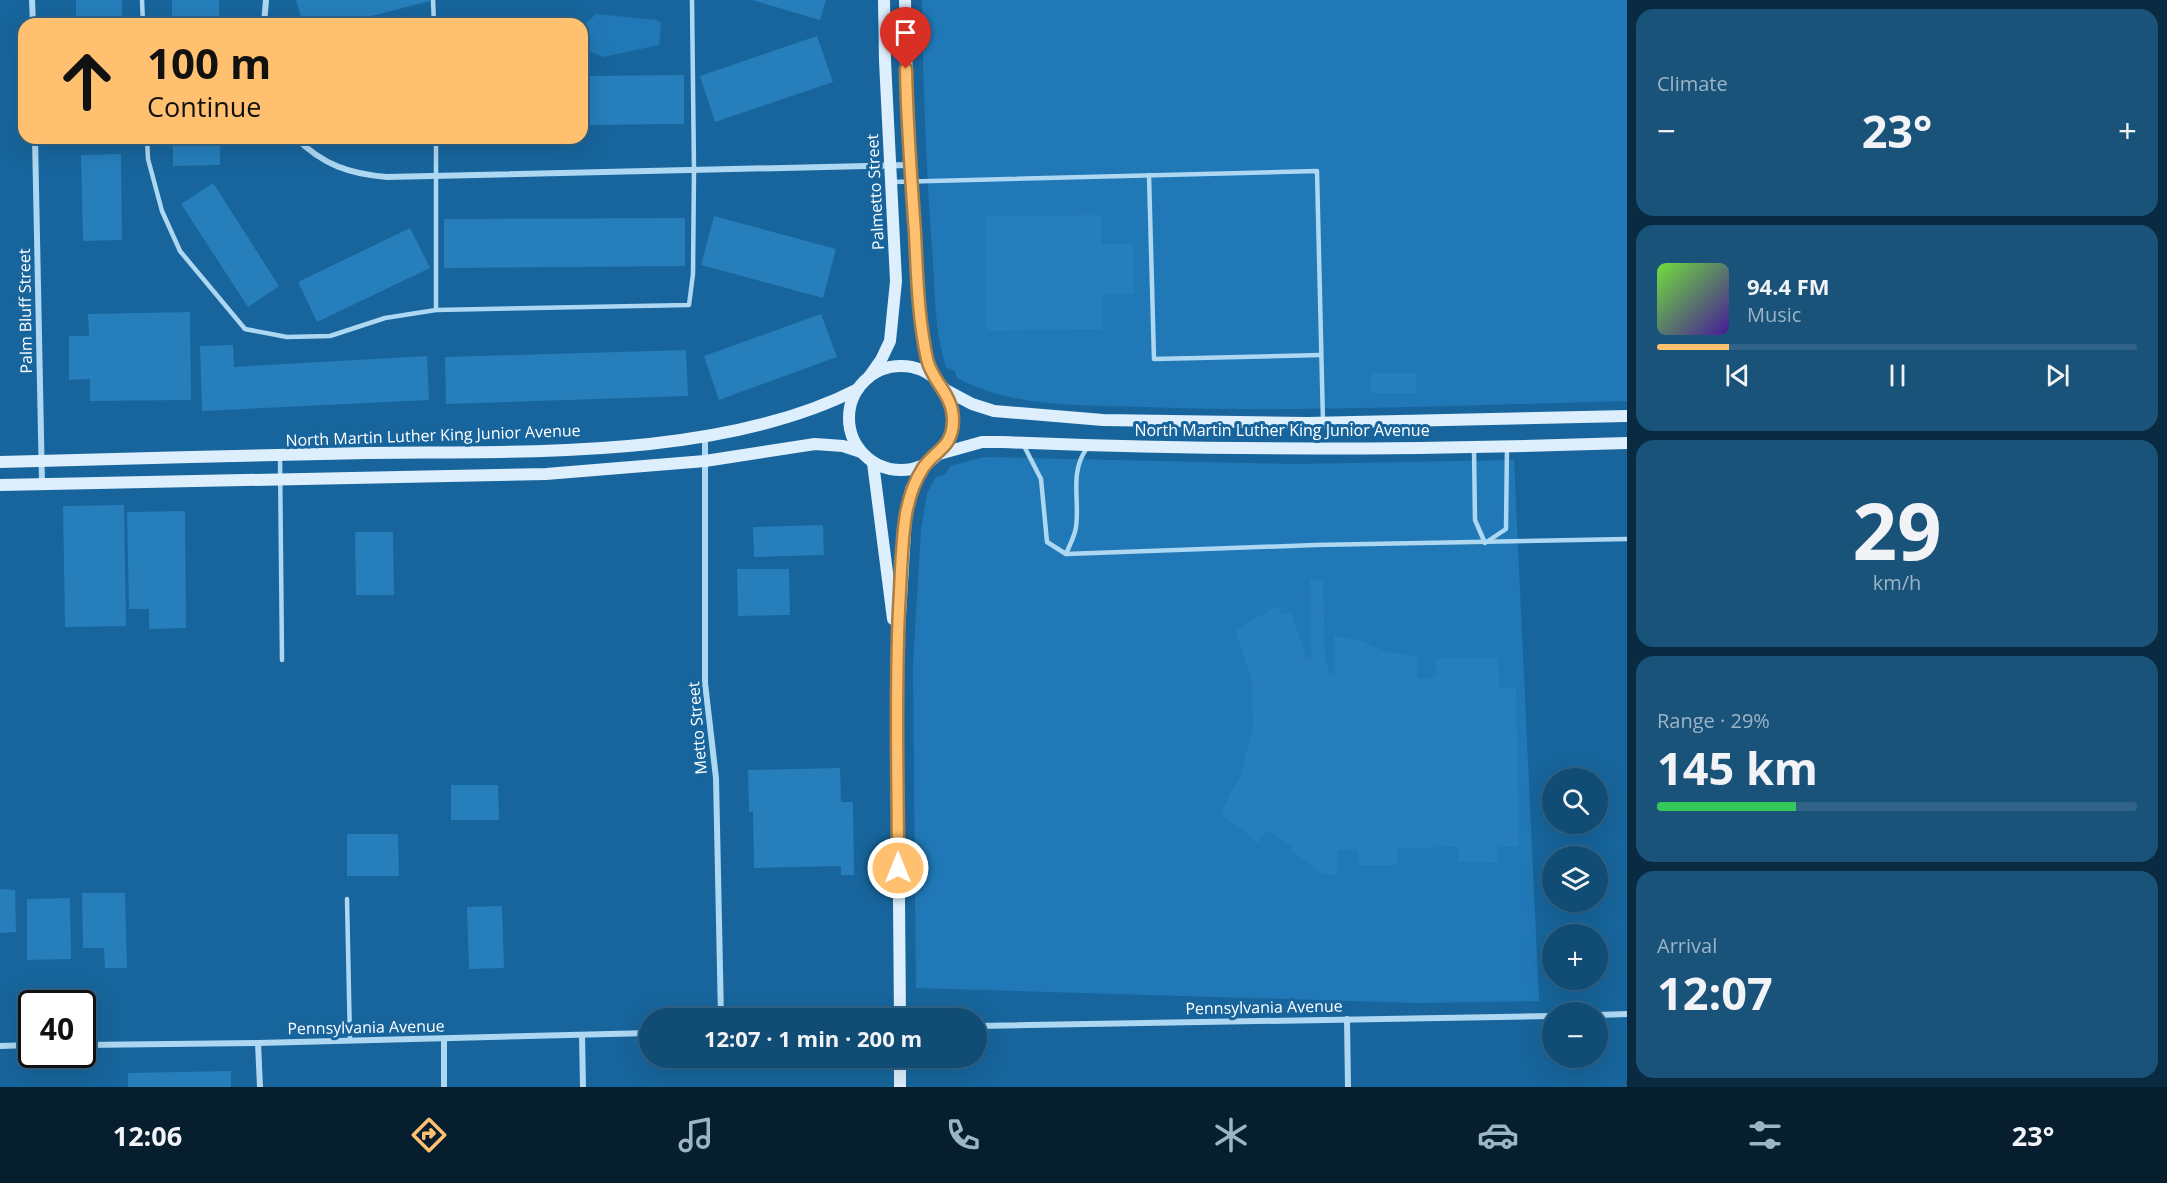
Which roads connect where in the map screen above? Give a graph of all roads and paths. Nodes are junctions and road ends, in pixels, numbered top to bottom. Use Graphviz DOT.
graph roads {
  1 [pos="32,0"];
  2 [pos="142,0"];
  3 [pos="266,0"];
  4 [pos="433,0"];
  5 [pos="692,0"];
  6 [pos="884,0"];
  7 [pos="905,0"];
  8 [pos="33,18"];
  9 [pos="143,18"];
  10 [pos="264,18"];
  11 [pos="434,18"];
  12 [pos="35,144"];
  13 [pos="147,144"];
  14 [pos="302,144"];
  15 [pos="436,144"];
  16 [pos="889,165"];
  17 [pos="909,165"];
  18 [pos="694,170"];
  19 [pos="1149,175"];
  20 [pos="436,176"];
  21 [pos="911,181"];
  22 [pos="890,182"];
  23 [pos="436,310"];
  24 [pos="1321,355"];
  25 [pos="932,376"];
  26 [pos="869,377"];
  27 [pos="858,389"];
  28 [pos="944,389"];
  29 [pos="1627,416"];
  30 [pos="1323,423"];
  31 [pos="705,435"];
  32 [pos="1022,443"];
  33 [pos="1627,443"];
  34 [pos="1089,446"];
  35 [pos="1474,446"];
  36 [pos="1507,446"];
  37 [pos="861,452"];
  38 [pos="939,454"];
  39 [pos="280,455"];
  40 [pos="42,461"];
  41 [pos="705,461"];
  42 [pos="0,462"];
  43 [pos="873,463"];
  44 [pos="925,465"];
  45 [pos="280,480"];
  46 [pos="42,484"];
  47 [pos="0,485"];
  48 [pos="1627,539"];
  49 [pos="1485,543"];
  50 [pos="1066,554"];
  51 [pos="282,660"];
  52 [pos="897,665"];
  53 [pos="347,899"];
  54 [pos="721,1008"];
  55 [pos="900,1008"];
  56 [pos="1627,1014"];
  57 [pos="1608,1015"];
  58 [pos="1542,1016"];
  59 [pos="1347,1019"];
  60 [pos="987,1026"];
  61 [pos="639,1033"];
  62 [pos="582,1035"];
  63 [pos="444,1039"];
  64 [pos="350,1041"];
  65 [pos="258,1043"];
  66 [pos="96,1045"];
  67 [pos="0,1046"];
  68 [pos="18,1046"];
  69 [pos="900,1068"];
  70 [pos="260,1087"];
  71 [pos="444,1087"];
  72 [pos="583,1087"];
  73 [pos="900,1087"];
  74 [pos="1348,1087"];
  1 -- 8 [label="street"];
  2 -- 9 [label="lane"];
  3 -- 10 [label="street"];
  4 -- 11 [label="lane"];
  5 -- 18 [label="lane"];
  6 -- 16 [label="street, Palmetto Street"];
  7 -- 17 [label="street"];
  12 -- 40 [label="street, Palm Bluff Street"];
  13 -- 23 [label="lane"];
  14 -- 20 [label="street"];
  15 -- 20 [label="lane"];
  16 -- 17 [label="street"];
  16 -- 18 [label="street"];
  16 -- 22 [label="street, Palmetto Street"];
  17 -- 21 [label="street"];
  18 -- 20 [label="street"];
  18 -- 23 [label="lane"];
  19 -- 21 [label="lane"];
  19 -- 24 [label="lane"];
  19 -- 24 [label="lane"];
  20 -- 23 [label="lane"];
  21 -- 22 [label="lane"];
  21 -- 25 [label="street"];
  22 -- 26 [label="street, Palmetto Street"];
  24 -- 30 [label="lane"];
  25 -- 26 [label="street"];
  25 -- 28 [label="street"];
  26 -- 27 [label="street"];
  27 -- 31 [label="street, North Martin Luther King Junior Avenue"];
  27 -- 37 [label="street"];
  28 -- 30 [label="street, North Martin Luther King Junior Avenue"];
  28 -- 38 [label="street"];
  29 -- 30 [label="street, North Martin Luther King Junior Avenue"];
  31 -- 39 [label="street, North Martin Luther King Junior Avenue"];
  31 -- 41 [label="street, Metto Street"];
  32 -- 34 [label="street, North Martin Luther King Junior Avenue"];
  32 -- 38 [label="street, North Martin Luther King Junior Avenue"];
  32 -- 50 [label="lane"];
  33 -- 36 [label="street, North Martin Luther King Junior Avenue"];
  34 -- 35 [label="street, North Martin Luther King Junior Avenue"];
  34 -- 50 [label="lane"];
  35 -- 36 [label="street, North Martin Luther King Junior Avenue"];
  35 -- 49 [label="lane"];
  36 -- 49 [label="lane"];
  37 -- 41 [label="street"];
  37 -- 43 [label="street"];
  38 -- 44 [label="street"];
  39 -- 40 [label="street, North Martin Luther King Junior Avenue"];
  39 -- 45 [label="lane"];
  40 -- 42 [label="street, North Martin Luther King Junior Avenue"];
  40 -- 46 [label="street, Palm Bluff Street"];
  41 -- 45 [label="street"];
  41 -- 54 [label="street, Metto Street"];
  43 -- 44 [label="street"];
  43 -- 52 [label="street"];
  44 -- 52 [label="street"];
  45 -- 46 [label="street"];
  45 -- 51 [label="lane"];
  46 -- 47 [label="street"];
  48 -- 49 [label="lane"];
  49 -- 50 [label="lane"];
  52 -- 55 [label="street"];
  53 -- 64 [label="lane"];
  56 -- 57 [label="street"];
  58 -- 59 [label="street, Pennsylvania Avenue"];
  59 -- 60 [label="street, Pennsylvania Avenue"];
  59 -- 74 [label="street"];
  61 -- 62 [label="street, Pennsylvania Avenue"];
  62 -- 63 [label="street, Pennsylvania Avenue"];
  62 -- 72 [label="street"];
  63 -- 64 [label="street, Pennsylvania Avenue"];
  63 -- 71 [label="street"];
  64 -- 65 [label="street, Pennsylvania Avenue"];
  65 -- 66 [label="street, Pennsylvania Avenue"];
  65 -- 70 [label="street"];
  67 -- 68 [label="street"];
  69 -- 73 [label="street"];
}
